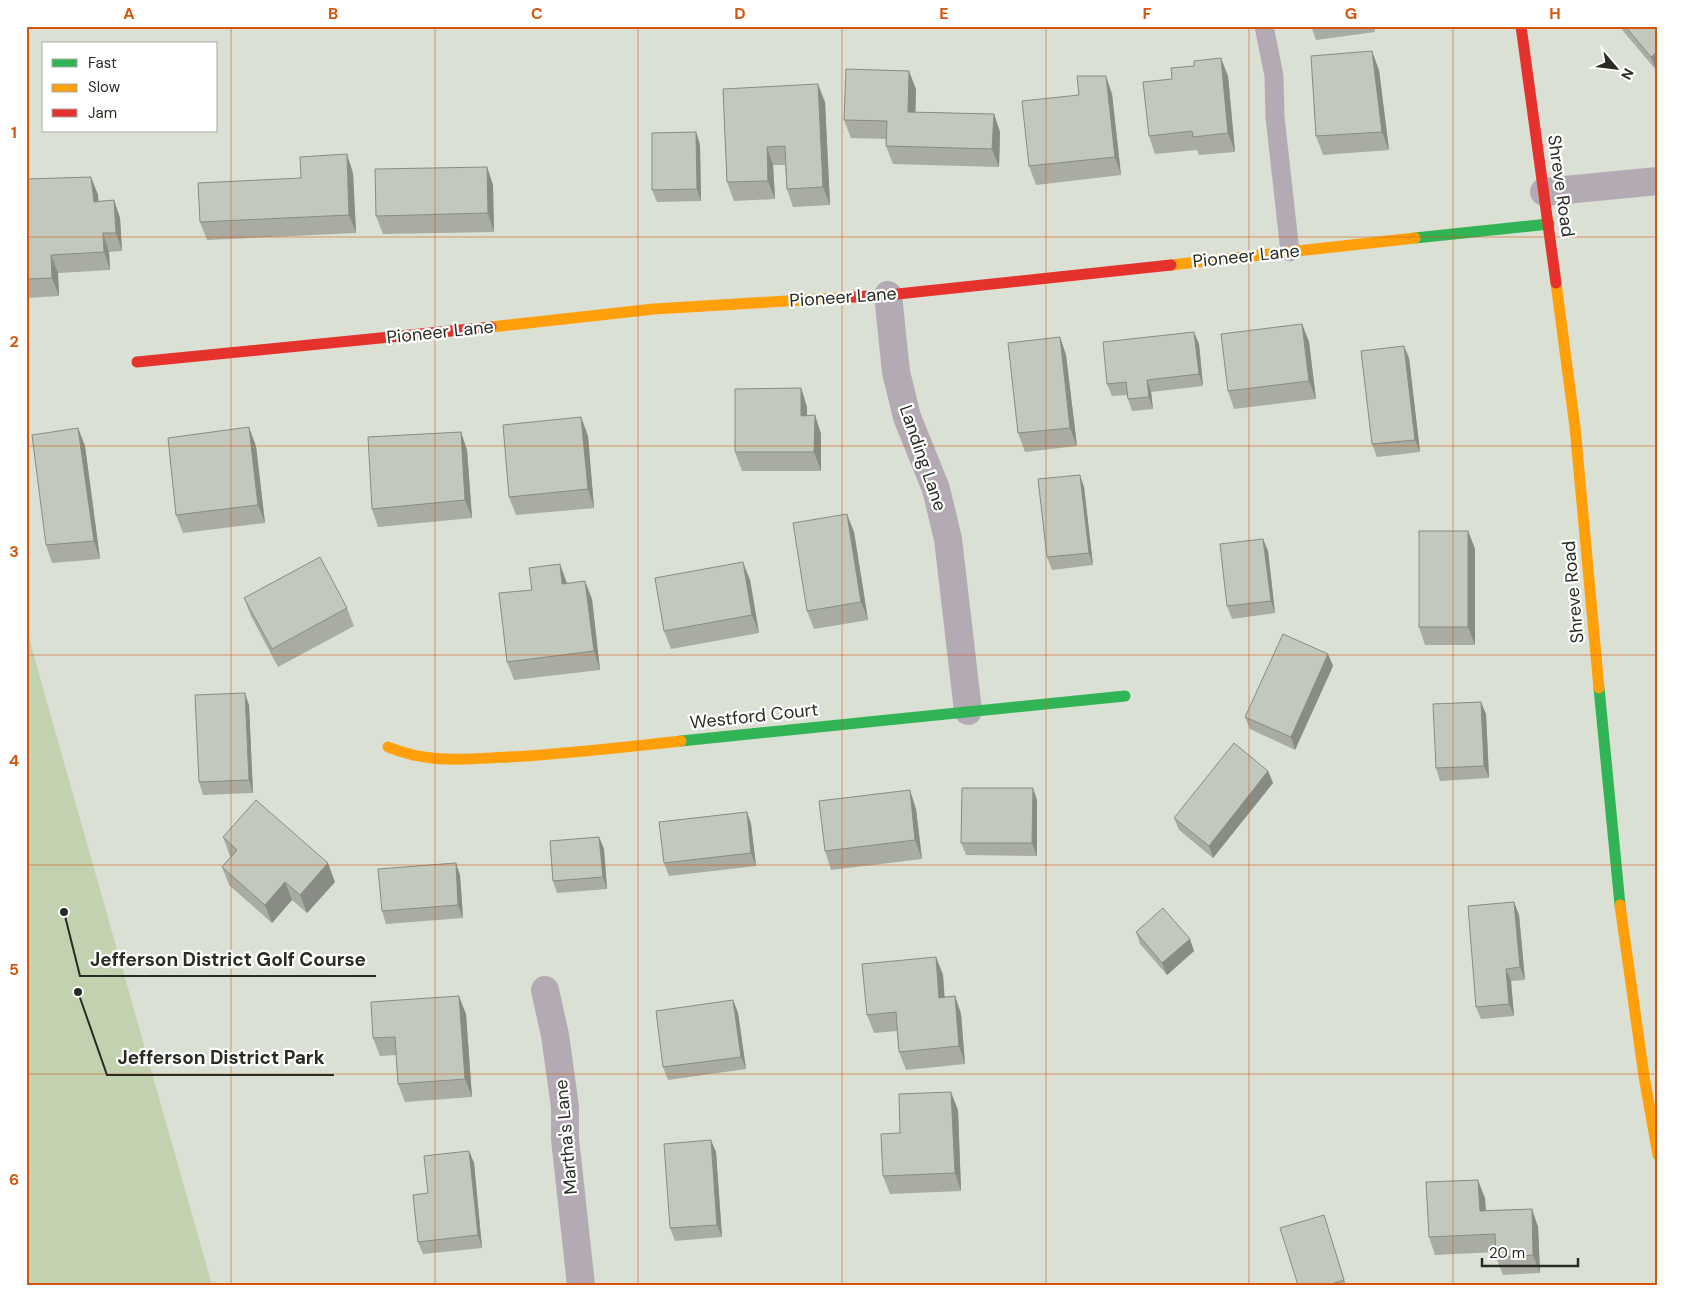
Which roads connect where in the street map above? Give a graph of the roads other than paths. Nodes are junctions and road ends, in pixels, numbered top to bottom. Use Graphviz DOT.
graph roads {
  1 [pos="1264,26"];
  2 [pos="1521,26"];
  3 [pos="1658,182"];
  4 [pos="1544,192"];
  5 [pos="1549,224"];
  6 [pos="1290,252"];
  7 [pos="888,294"];
  8 [pos="137,362"];
  9 [pos="1125,696"];
  10 [pos="968,711"];
  11 [pos="388,747"];
  12 [pos="545,990"];
  13 [pos="1658,1156"];
  14 [pos="581,1285"];
  1 -- 6 [label="lane"];
  2 -- 4 [label="street, Shreve Road"];
  3 -- 4 [label="street"];
  4 -- 5 [label="street, Shreve Road"];
  5 -- 6 [label="street, Pioneer Lane"];
  5 -- 13 [label="street, Shreve Road"];
  6 -- 7 [label="street, Pioneer Lane"];
  7 -- 8 [label="street, Pioneer Lane"];
  7 -- 10 [label="street, Landing Lane"];
  9 -- 10 [label="street, Westford Court"];
  10 -- 11 [label="street, Westford Court"];
  12 -- 14 [label="street, Martha's Lane"];
}
